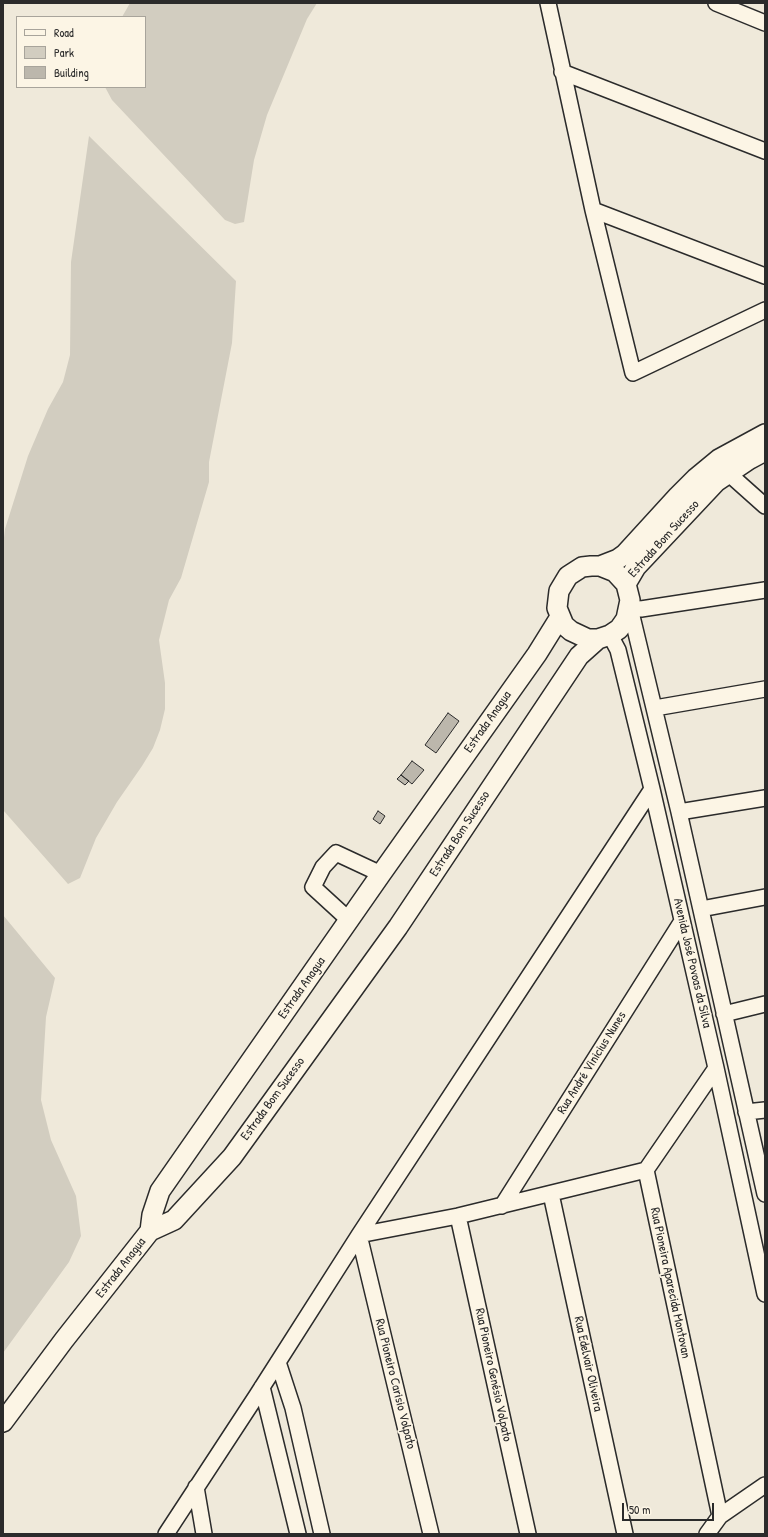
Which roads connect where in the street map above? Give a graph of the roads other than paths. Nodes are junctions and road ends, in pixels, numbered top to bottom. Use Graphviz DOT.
graph roads {
  1 [pos="548,3"];
  2 [pos="716,3"];
  3 [pos="765,23"];
  4 [pos="562,72"];
  5 [pos="765,151"];
  6 [pos="593,210"];
  7 [pos="765,276"];
  8 [pos="765,310"];
  9 [pos="765,434"];
  10 [pos="765,451"];
  11 [pos="728,473"];
  12 [pos="765,506"];
  13 [pos="658,531"];
  14 [pos="600,566"];
  15 [pos="626,584"];
  16 [pos="765,590"];
  17 [pos="630,608"];
  18 [pos="560,617"];
  19 [pos="604,637"];
  20 [pos="765,689"];
  21 [pos="655,708"];
  22 [pos="652,789"];
  23 [pos="765,798"];
  24 [pos="679,812"];
  25 [pos="380,874"];
  26 [pos="765,898"];
  27 [pos="701,909"];
  28 [pos="349,920"];
  29 [pos="682,921"];
  30 [pos="765,1004"];
  31 [pos="724,1014"];
  32 [pos="716,1068"];
  33 [pos="765,1110"];
  34 [pos="746,1112"];
  35 [pos="646,1170"];
  36 [pos="551,1194"];
  37 [pos="765,1194"];
  38 [pos="502,1206"];
  39 [pos="458,1216"];
  40 [pos="150,1231"];
  41 [pos="359,1235"];
  42 [pos="765,1294"];
  43 [pos="278,1362"];
  44 [pos="262,1387"];
  45 [pos="3,1422"];
  46 [pos="765,1485"];
  47 [pos="196,1487"];
  48 [pos="720,1516"];
  49 [pos="166,1534"];
  50 [pos="204,1534"];
  51 [pos="298,1534"];
  52 [pos="322,1534"];
  53 [pos="431,1534"];
  54 [pos="528,1534"];
  55 [pos="625,1534"];
  56 [pos="707,1534"];
  1 -- 4 [label="street"];
  2 -- 3 [label="street"];
  4 -- 5 [label="street"];
  4 -- 6 [label="street"];
  6 -- 7 [label="street"];
  6 -- 8 [label="street"];
  9 -- 13 [label="main road, Estrada Bom Sucesso"];
  10 -- 11 [label="main road, Estrada Bom Sucesso"];
  11 -- 12 [label="street"];
  11 -- 13 [label="main road, Estrada Bom Sucesso"];
  13 -- 14 [label="main road, Estrada Bom Sucesso"];
  13 -- 15 [label="main road, Estrada Bom Sucesso"];
  14 -- 15 [label="main road"];
  14 -- 18 [label="main road"];
  15 -- 17 [label="main road, Estrada Bom Sucesso"];
  16 -- 17 [label="street"];
  17 -- 19 [label="main road, Estrada Bom Sucesso"];
  17 -- 21 [label="street, Avenida José Povoas da Silva"];
  18 -- 19 [label="main road"];
  18 -- 25 [label="main road, Estrada Anagua"];
  19 -- 22 [label="street, Avenida José Povoas da Silva"];
  19 -- 40 [label="main road, Estrada Bom Sucesso"];
  20 -- 21 [label="street"];
  21 -- 24 [label="street, Avenida José Povoas da Silva"];
  22 -- 29 [label="street, Avenida José Povoas da Silva"];
  22 -- 41 [label="street"];
  23 -- 24 [label="street"];
  24 -- 27 [label="street, Avenida José Povoas da Silva"];
  25 -- 28 [label="main road, Estrada Anagua"];
  25 -- 28 [label="street"];
  26 -- 27 [label="street"];
  27 -- 31 [label="street, Avenida José Povoas da Silva"];
  28 -- 40 [label="main road, Estrada Anagua"];
  29 -- 32 [label="street, Avenida José Povoas da Silva"];
  29 -- 38 [label="street, Rua André Vinicius Nunes"];
  30 -- 31 [label="street"];
  31 -- 34 [label="street, Avenida José Povoas da Silva"];
  32 -- 35 [label="street"];
  32 -- 42 [label="street, Avenida José Povoas da Silva"];
  33 -- 34 [label="street"];
  34 -- 37 [label="street, Avenida José Povoas da Silva"];
  35 -- 36 [label="street"];
  35 -- 48 [label="street, Rua Pioneira Aparecida Montovan"];
  36 -- 38 [label="street"];
  36 -- 55 [label="street, Rua Edelvair Oliveira"];
  38 -- 39 [label="street"];
  39 -- 41 [label="street"];
  39 -- 54 [label="street, Rua Pioneiro Genésio Volpato"];
  40 -- 45 [label="main road, Estrada Anagua"];
  41 -- 43 [label="street"];
  41 -- 53 [label="street, Rua Pioneiro Carisio Volpato"];
  43 -- 44 [label="street"];
  43 -- 52 [label="street"];
  44 -- 47 [label="street"];
  44 -- 51 [label="street"];
  46 -- 48 [label="street"];
  47 -- 49 [label="street"];
  47 -- 50 [label="street"];
  48 -- 56 [label="street"];
}
